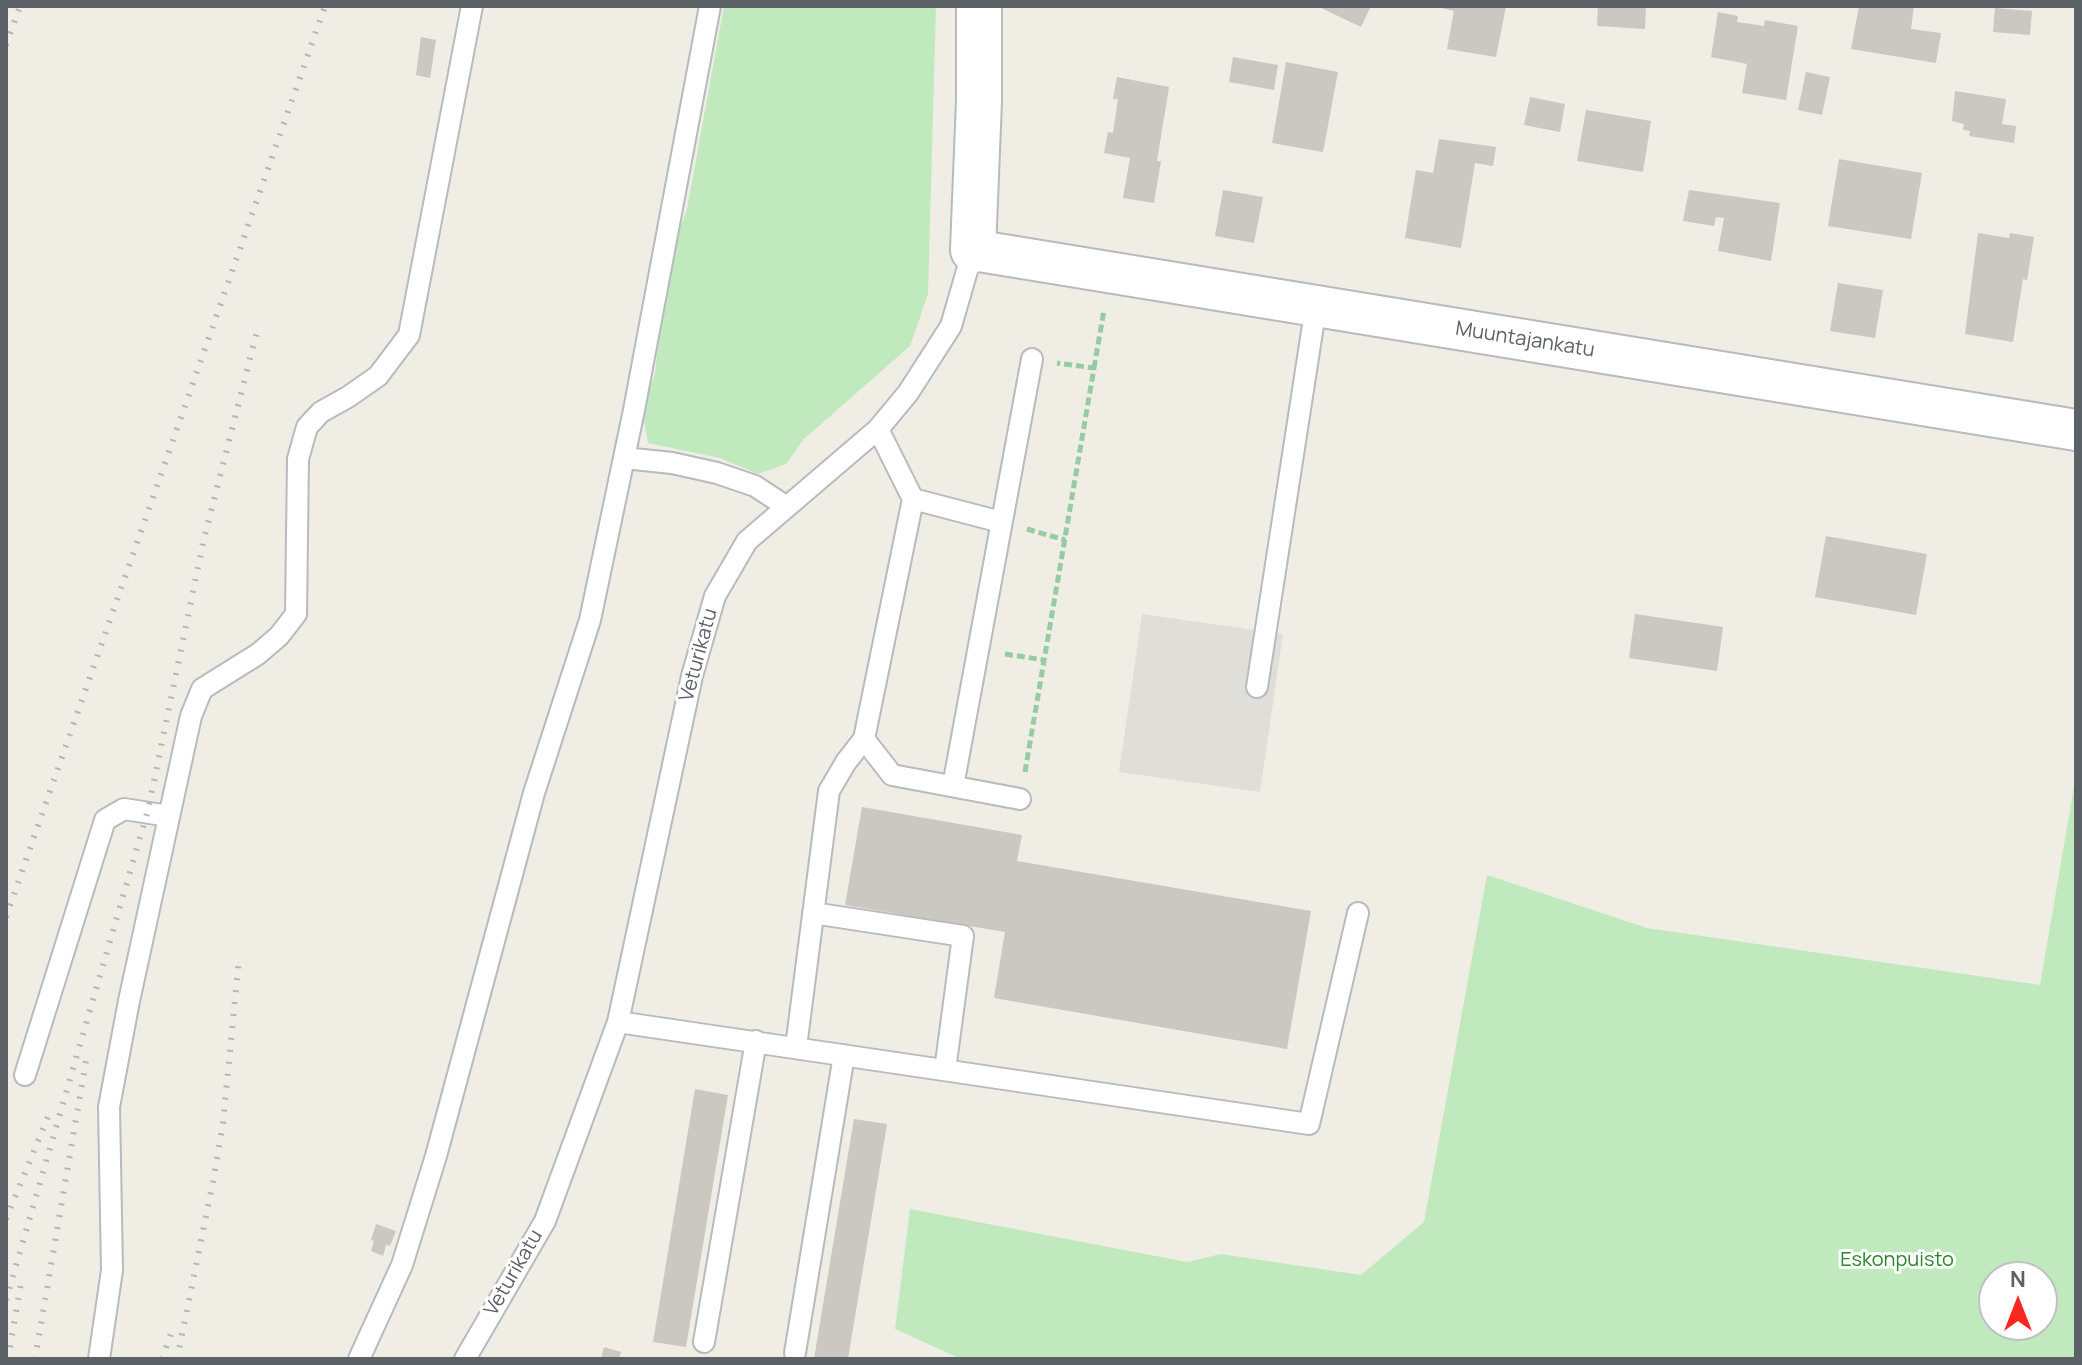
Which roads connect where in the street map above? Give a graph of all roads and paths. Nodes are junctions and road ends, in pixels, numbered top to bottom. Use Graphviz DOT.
graph roads {
  1 [pos="472,6"];
  2 [pos="710,6"];
  3 [pos="979,6"];
  4 [pos="973,250"];
  5 [pos="1110,272"];
  6 [pos="1316,306"];
  7 [pos="1032,359"];
  8 [pos="1094,368"];
  9 [pos="878,429"];
  10 [pos="2076,430"];
  11 [pos="624,458"];
  12 [pos="913,499"];
  13 [pos="787,507"];
  14 [pos="1001,522"];
  15 [pos="978,650"];
  16 [pos="1044,660"];
  17 [pos="1257,687"];
  18 [pos="864,739"];
  19 [pos="953,786"];
  20 [pos="1020,799"];
  21 [pos="169,816"];
  22 [pos="813,913"];
  23 [pos="1358,913"];
  24 [pos="618,1022"];
  25 [pos="756,1041"];
  26 [pos="796,1047"];
  27 [pos="844,1055"];
  28 [pos="945,1070"];
  29 [pos="25,1075"];
  30 [pos="704,1342"];
  31 [pos="795,1353"];
  32 [pos="99,1359"];
  33 [pos="359,1359"];
  34 [pos="465,1359"];
  1 -- 21 [label="lane"];
  2 -- 11 [label="lane"];
  3 -- 4 [label="street, Veturikatu"];
  4 -- 5 [label="street, Muuntajankatu"];
  4 -- 9 [label="lane, Veturikatu"];
  5 -- 6 [label="street, Muuntajankatu"];
  5 -- 8 [label="path"];
  6 -- 10 [label="street, Muuntajankatu"];
  6 -- 17 [label="lane"];
  7 -- 8 [label="path"];
  7 -- 14 [label="lane"];
  8 -- 16 [label="path"];
  9 -- 12 [label="lane"];
  9 -- 13 [label="lane, Veturikatu"];
  11 -- 13 [label="lane"];
  11 -- 33 [label="lane"];
  12 -- 14 [label="lane"];
  12 -- 18 [label="lane"];
  13 -- 24 [label="lane, Veturikatu"];
  14 -- 15 [label="lane"];
  15 -- 16 [label="path"];
  15 -- 19 [label="lane"];
  16 -- 20 [label="path"];
  18 -- 19 [label="lane"];
  18 -- 22 [label="lane"];
  19 -- 20 [label="lane"];
  21 -- 29 [label="lane"];
  21 -- 32 [label="lane"];
  22 -- 26 [label="lane"];
  22 -- 28 [label="lane"];
  23 -- 28 [label="lane"];
  24 -- 25 [label="lane"];
  24 -- 34 [label="lane, Veturikatu"];
  25 -- 26 [label="lane"];
  25 -- 30 [label="lane"];
  26 -- 27 [label="lane"];
  27 -- 28 [label="lane"];
  27 -- 31 [label="lane"];
}
